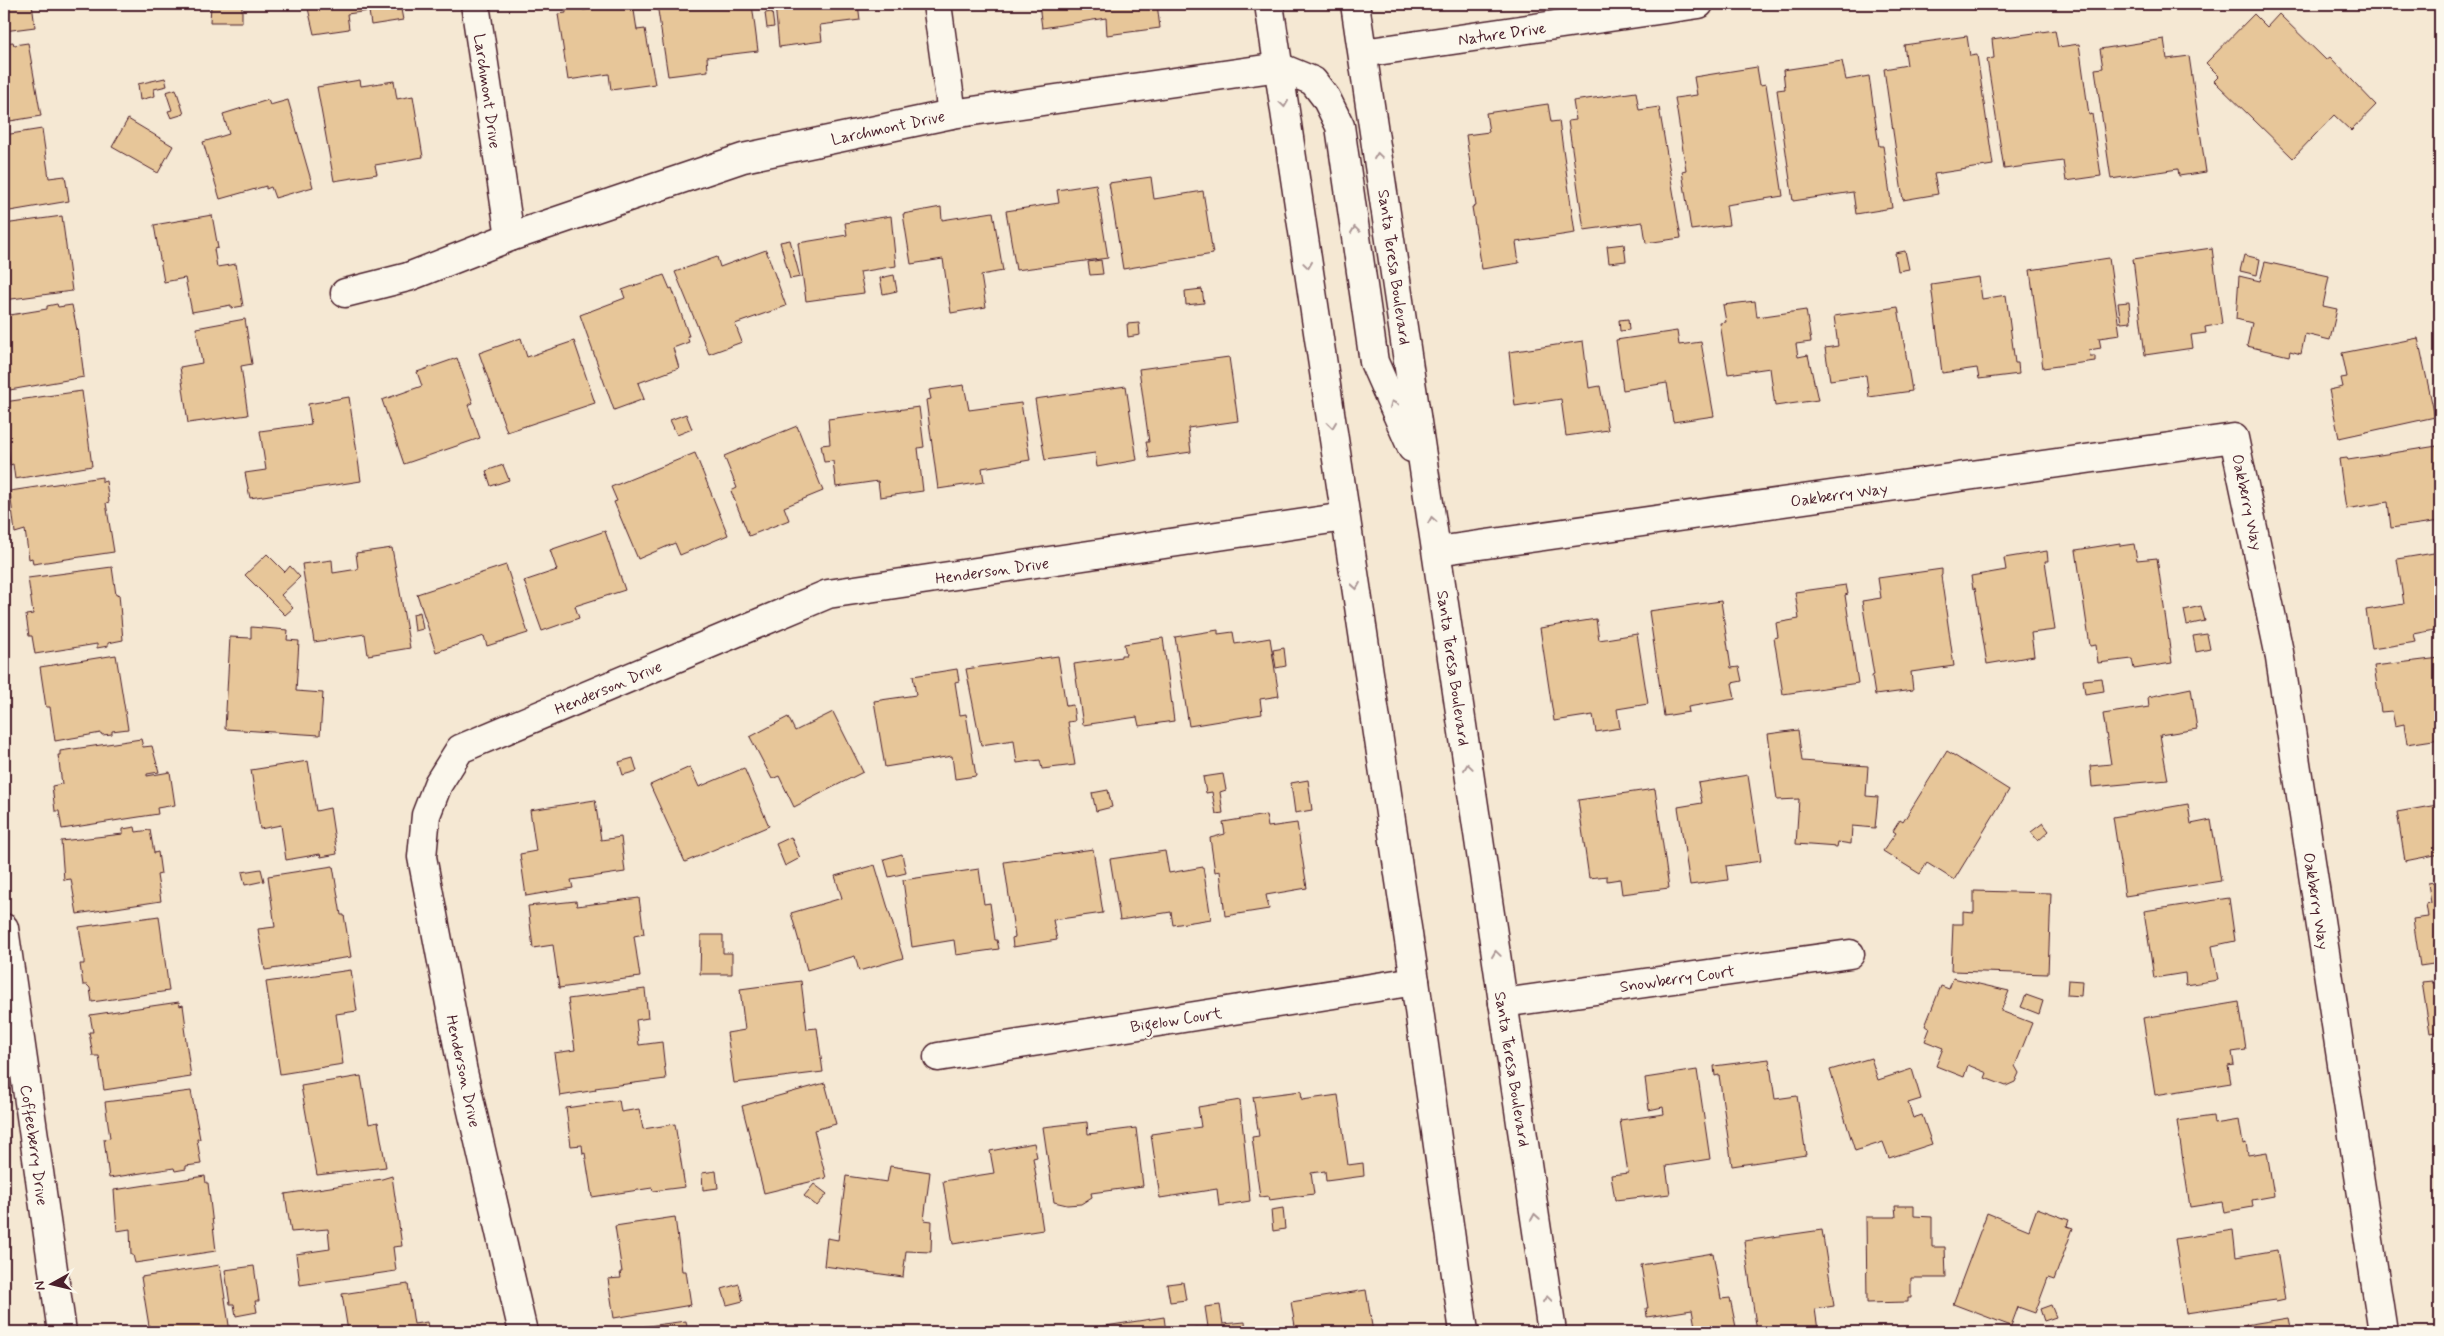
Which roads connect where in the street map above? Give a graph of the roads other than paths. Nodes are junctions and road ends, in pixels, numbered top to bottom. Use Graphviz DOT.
graph roads {
  1 [pos="476,4"];
  2 [pos="937,4"];
  3 [pos="1269,4"];
  4 [pos="1356,4"];
  5 [pos="1699,4"];
  6 [pos="1668,6"];
  7 [pos="1363,53"];
  8 [pos="1279,67"];
  9 [pos="952,114"];
  10 [pos="510,237"];
  11 [pos="345,293"];
  12 [pos="1427,481"];
  13 [pos="1345,518"];
  14 [pos="1437,551"];
  15 [pos="4,928"];
  16 [pos="1850,954"];
  17 [pos="1415,981"];
  18 [pos="1503,1003"];
  19 [pos="12,1041"];
  20 [pos="938,1057"];
  21 [pos="1451,1238"];
  22 [pos="62,1332"];
  23 [pos="523,1332"];
  24 [pos="1464,1332"];
  25 [pos="1481,1332"];
  26 [pos="1552,1332"];
  27 [pos="2383,1332"];
  1 -- 10 [label="street, Larchmont Drive"];
  2 -- 9 [label="street"];
  3 -- 8 [label="street"];
  4 -- 7 [label="street, Santa Teresa Boulevard"];
  5 -- 6 [label="street, Nature Drive"];
  6 -- 7 [label="street, Nature Drive"];
  12 -- 7 [label="street, Santa Teresa Boulevard, one-way"];
  8 -- 9 [label="street, Larchmont Drive"];
  12 -- 8 [label="street, one-way"];
  8 -- 13 [label="street, one-way"];
  9 -- 10 [label="street, Larchmont Drive"];
  10 -- 11 [label="street, Larchmont Drive"];
  14 -- 12 [label="street, Santa Teresa Boulevard, one-way"];
  13 -- 17 [label="street, one-way"];
  13 -- 23 [label="street, Henderson Drive"];
  18 -- 14 [label="street, Santa Teresa Boulevard, one-way"];
  14 -- 27 [label="street, Oakberry Way"];
  15 -- 19 [label="street, Coffeeberry Drive"];
  16 -- 18 [label="street, Snowberry Court"];
  17 -- 20 [label="street, Bigelow Court"];
  17 -- 21 [label="street"];
  26 -- 18 [label="street, Santa Teresa Boulevard, one-way"];
  19 -- 22 [label="street, Coffeeberry Drive"];
  21 -- 24 [label="street"];
  21 -- 25 [label="street"];
}
